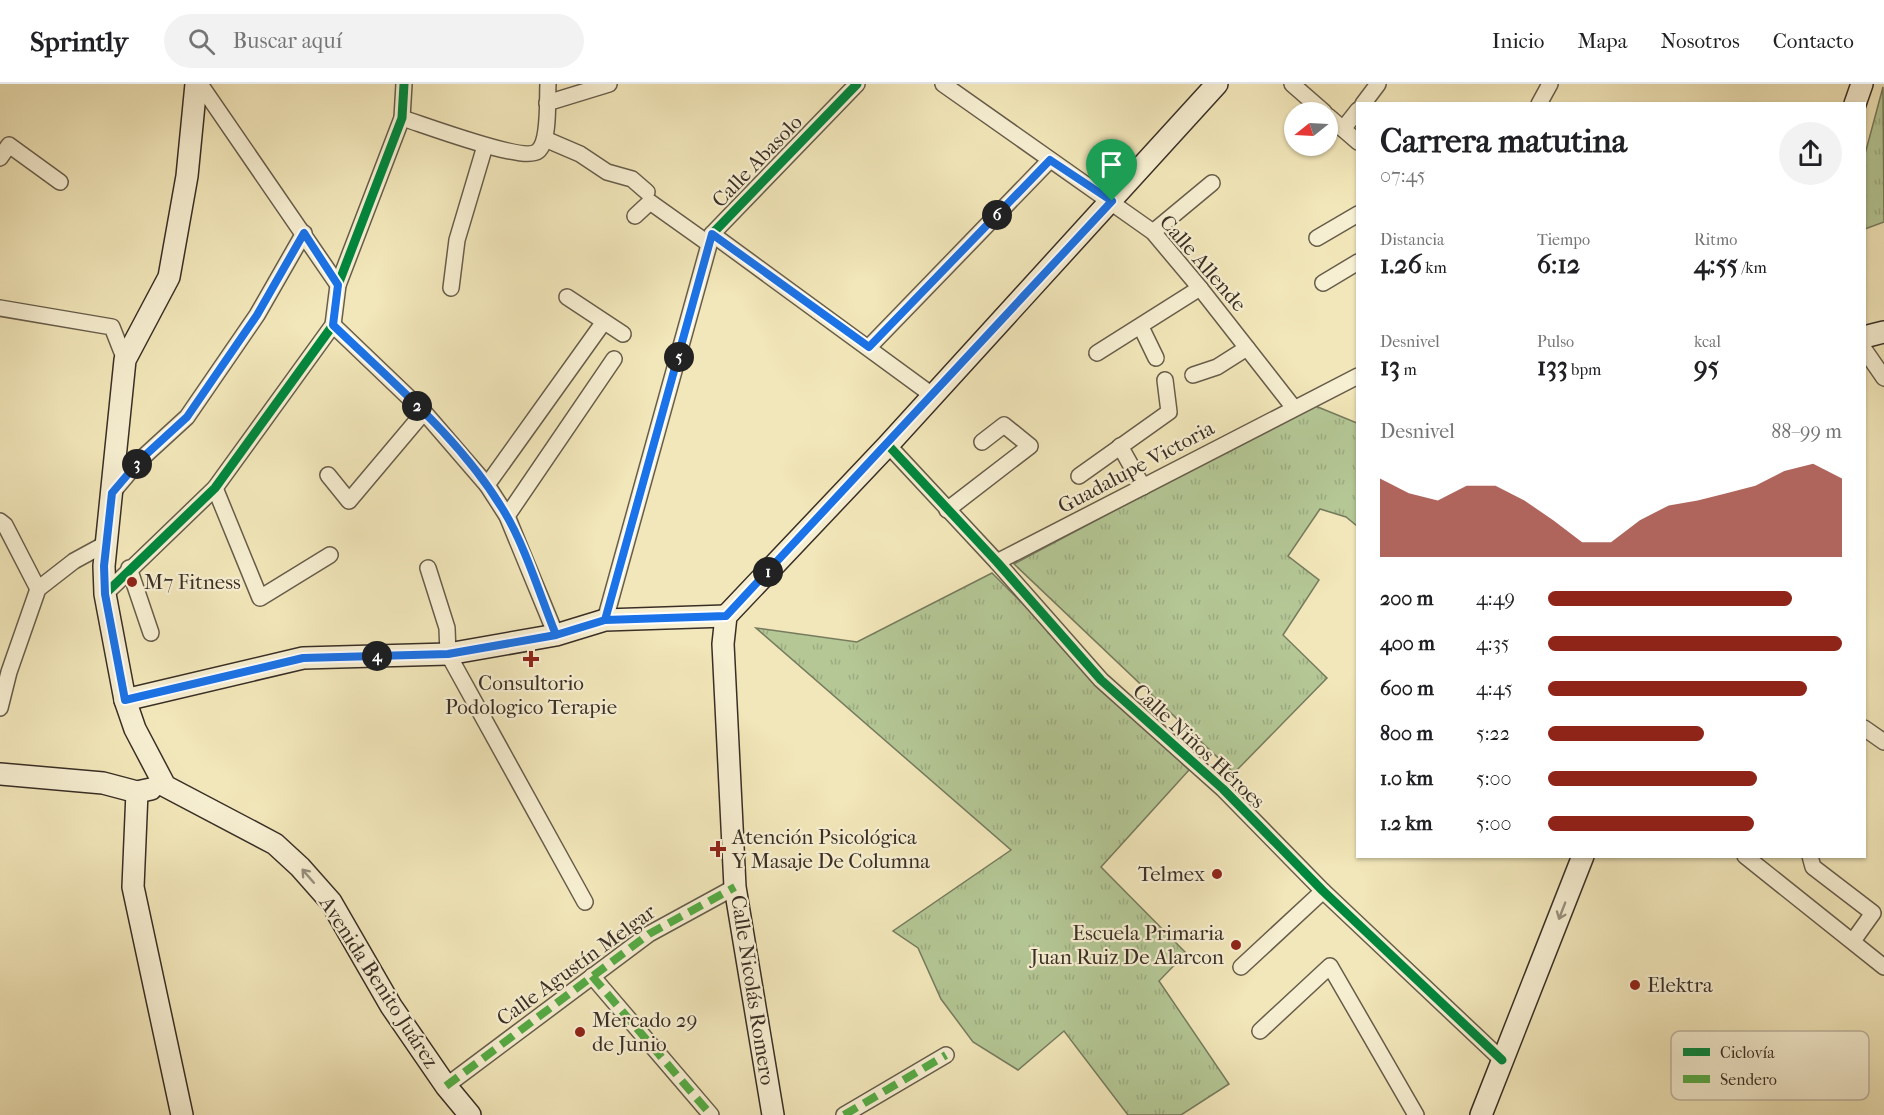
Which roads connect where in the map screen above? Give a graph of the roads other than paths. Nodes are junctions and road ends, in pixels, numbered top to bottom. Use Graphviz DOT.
graph roads {
  1 [pos="198,84"];
  2 [pos="404,84"];
  3 [pos="548,84"];
  4 [pos="609,84"];
  5 [pos="856,84"];
  6 [pos="943,84"];
  7 [pos="1217,84"];
  8 [pos="1292,84"];
  9 [pos="1378,84"];
  10 [pos="1550,84"];
  11 [pos="1862,84"];
  12 [pos="1313,102"];
  13 [pos="1364,102"];
  14 [pos="1540,102"];
  15 [pos="1856,102"];
  16 [pos="547,103"];
  17 [pos="1356,113"];
  18 [pos="402,117"];
  19 [pos="1338,125"];
  20 [pos="1343,129"];
  21 [pos="545,139"];
  22 [pos="1356,140"];
  23 [pos="485,146"];
  24 [pos="0,158"];
  25 [pos="1050,160"];
  26 [pos="60,182"];
  27 [pos="1212,183"];
  28 [pos="647,192"];
  29 [pos="1112,201"];
  30 [pos="1356,215"];
  31 [pos="635,216"];
  32 [pos="1153,232"];
  33 [pos="304,233"];
  34 [pos="1317,238"];
  35 [pos="710,239"];
  36 [pos="1356,263"];
  37 [pos="1323,283"];
  38 [pos="338,285"];
  39 [pos="451,288"];
  40 [pos="1200,288"];
  41 [pos="567,297"];
  42 [pos="0,308"];
  43 [pos="603,323"];
  44 [pos="333,325"];
  45 [pos="1141,327"];
  46 [pos="1884,332"];
  47 [pos="623,334"];
  48 [pos="1866,336"];
  49 [pos="869,347"];
  50 [pos="1247,348"];
  51 [pos="1866,351"];
  52 [pos="1098,353"];
  53 [pos="614,358"];
  54 [pos="1156,358"];
  55 [pos="125,360"];
  56 [pos="1193,375"];
  57 [pos="1356,377"];
  58 [pos="1884,378"];
  59 [pos="1165,380"];
  60 [pos="932,395"];
  61 [pos="1294,408"];
  62 [pos="424,412"];
  63 [pos="982,442"];
  64 [pos="888,445"];
  65 [pos="1120,446"];
  66 [pos="328,476"];
  67 [pos="1079,476"];
  68 [pos="488,485"];
  69 [pos="1143,487"];
  70 [pos="215,488"];
  71 [pos="112,493"];
  72 [pos="947,510"];
  73 [pos="507,516"];
  74 [pos="0,521"];
  75 [pos="107,543"];
  76 [pos="330,555"];
  77 [pos="997,562"];
  78 [pos="129,568"];
  79 [pos="428,568"];
  80 [pos="38,589"];
  81 [pos="105,594"];
  82 [pos="726,616"];
  83 [pos="605,620"];
  84 [pos="151,633"];
  85 [pos="556,635"];
  86 [pos="448,654"];
  87 [pos="125,700"];
  88 [pos="0,708"];
  89 [pos="1866,729"];
  90 [pos="1884,742"];
  91 [pos="0,774"];
  92 [pos="165,786"];
  93 [pos="137,792"];
  94 [pos="1582,858"];
  95 [pos="1748,858"];
  96 [pos="1811,858"];
  97 [pos="735,887"];
  98 [pos="1323,891"];
  99 [pos="585,902"];
  100 [pos="1853,941"];
  101 [pos="1241,967"];
  102 [pos="1884,967"];
  103 [pos="592,976"];
  104 [pos="1260,1031"];
  105 [pos="946,1055"];
  106 [pos="1502,1060"];
  107 [pos="446,1086"];
  108 [pos="182,1115"];
  109 [pos="470,1115"];
  110 [pos="711,1115"];
  111 [pos="773,1115"];
  112 [pos="844,1115"];
  113 [pos="1416,1115"];
  114 [pos="1481,1115"];
  1 -- 33 [label="street"];
  1 -- 55 [label="main road"];
  2 -- 18 [label="street"];
  3 -- 16 [label="street"];
  4 -- 16 [label="street"];
  5 -- 35 [label="street, Calle Abasolo"];
  6 -- 25 [label="street, Calle Allende"];
  7 -- 29 [label="main road"];
  8 -- 12 [label="street"];
  9 -- 13 [label="street"];
  10 -- 14 [label="street"];
  11 -- 15 [label="main road"];
  16 -- 21 [label="street"];
  17 -- 20 [label="street"];
  18 -- 23 [label="street"];
  18 -- 38 [label="street"];
  19 -- 20 [label="street"];
  20 -- 22 [label="street"];
  21 -- 23 [label="street"];
  21 -- 28 [label="street"];
  23 -- 39 [label="street"];
  24 -- 26 [label="street"];
  25 -- 29 [label="street, Calle Allende"];
  25 -- 49 [label="street"];
  27 -- 32 [label="street"];
  29 -- 32 [label="street, Calle Allende"];
  29 -- 60 [label="main road"];
  30 -- 34 [label="street"];
  31 -- 35 [label="street"];
  32 -- 40 [label="street, Calle Allende"];
  33 -- 38 [label="street"];
  33 -- 71 [label="street"];
  35 -- 49 [label="street"];
  35 -- 83 [label="street, Calle Abasolo"];
  36 -- 37 [label="street"];
  38 -- 44 [label="street"];
  40 -- 45 [label="street"];
  40 -- 50 [label="street, Calle Allende"];
  41 -- 43 [label="street"];
  42 -- 55 [label="street"];
  43 -- 47 [label="street"];
  43 -- 68 [label="street"];
  44 -- 62 [label="street"];
  44 -- 70 [label="street"];
  45 -- 52 [label="street"];
  45 -- 54 [label="street"];
  46 -- 48 [label="main road"];
  49 -- 60 [label="street"];
  50 -- 56 [label="street"];
  50 -- 61 [label="street, Calle Allende"];
  51 -- 58 [label="street"];
  53 -- 73 [label="street"];
  55 -- 71 [label="main road"];
  57 -- 61 [label="street, Guadalupe Victoria"];
  59 -- 65 [label="street"];
  60 -- 64 [label="main road"];
  61 -- 69 [label="street, Guadalupe Victoria"];
  62 -- 66 [label="street"];
  62 -- 68 [label="street"];
  63 -- 72 [label="street"];
  64 -- 72 [label="street, Calle Niños Héroes"];
  64 -- 82 [label="main road"];
  65 -- 67 [label="street"];
  65 -- 69 [label="street"];
  68 -- 73 [label="street"];
  69 -- 77 [label="street, Guadalupe Victoria"];
  70 -- 76 [label="street"];
  70 -- 78 [label="street"];
  71 -- 75 [label="main road"];
  72 -- 77 [label="street, Calle Niños Héroes"];
  73 -- 85 [label="street"];
  74 -- 80 [label="street"];
  75 -- 80 [label="street"];
  75 -- 81 [label="main road"];
  77 -- 98 [label="street, Calle Niños Héroes"];
  78 -- 81 [label="street"];
  78 -- 84 [label="street"];
  79 -- 86 [label="street"];
  80 -- 88 [label="street"];
  81 -- 87 [label="main road"];
  82 -- 83 [label="main road"];
  82 -- 97 [label="main road, Calle Nicolás Romero"];
  83 -- 85 [label="main road"];
  85 -- 86 [label="main road"];
  86 -- 87 [label="main road"];
  86 -- 99 [label="street"];
  87 -- 92 [label="main road"];
  89 -- 90 [label="street"];
  91 -- 93 [label="main road"];
  92 -- 93 [label="main road"];
  107 -- 92 [label="main road, Avenida Benito Juárez, one-way"];
  93 -- 108 [label="main road"];
  94 -- 106 [label="main road, one-way"];
  95 -- 100 [label="street"];
  96 -- 100 [label="street"];
  97 -- 103 [label="street, Calle Agustín Melgar"];
  97 -- 111 [label="main road, Calle Nicolás Romero"];
  98 -- 101 [label="street"];
  98 -- 106 [label="street, Calle Niños Héroes"];
  100 -- 102 [label="street"];
  103 -- 107 [label="street, Calle Agustín Melgar"];
  103 -- 110 [label="street"];
  104 -- 113 [label="street"];
  105 -- 112 [label="street"];
  106 -- 114 [label="main road"];
  107 -- 109 [label="main road, Avenida Benito Juárez"];
}
